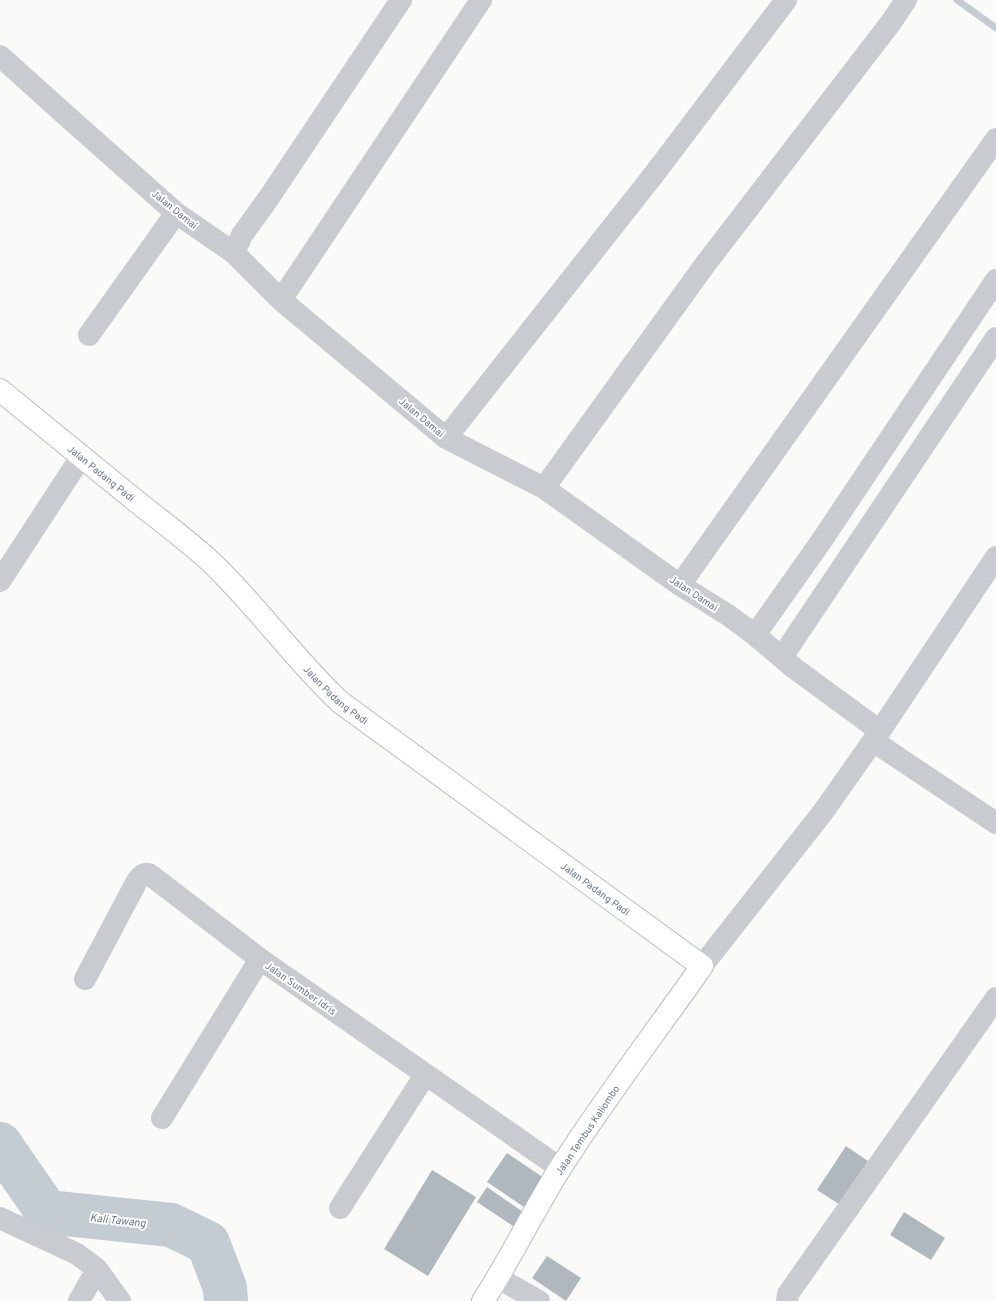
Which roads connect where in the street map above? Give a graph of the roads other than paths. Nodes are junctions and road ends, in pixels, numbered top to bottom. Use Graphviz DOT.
graph roads {
  1 [pos="401,0"];
  2 [pos="481,0"];
  3 [pos="786,0"];
  4 [pos="906,0"];
  5 [pos="0,56"];
  6 [pos="996,139"];
  7 [pos="176,213"];
  8 [pos="234,253"];
  9 [pos="996,280"];
  10 [pos="282,300"];
  11 [pos="89,335"];
  12 [pos="996,338"];
  13 [pos="0,390"];
  14 [pos="446,438"];
  15 [pos="81,457"];
  16 [pos="544,488"];
  17 [pos="996,557"];
  18 [pos="0,581"];
  19 [pos="680,585"];
  20 [pos="755,635"];
  21 [pos="782,657"];
  22 [pos="876,736"];
  23 [pos="996,823"];
  24 [pos="260,959"];
  25 [pos="702,966"];
  26 [pos="85,979"];
  27 [pos="996,998"];
  28 [pos="425,1075"];
  29 [pos="162,1118"];
  30 [pos="560,1168"];
  31 [pos="340,1208"];
  32 [pos="0,1218"];
  33 [pos="97,1269"];
  34 [pos="498,1278"];
  35 [pos="78,1301"];
  36 [pos="120,1301"];
  37 [pos="483,1301"];
  38 [pos="539,1301"];
  39 [pos="787,1301"];
  1 -- 8 [label="street"];
  2 -- 10 [label="street"];
  3 -- 14 [label="street"];
  4 -- 16 [label="street"];
  5 -- 7 [label="street, Jalan Damai"];
  6 -- 19 [label="street"];
  7 -- 8 [label="street, Jalan Damai"];
  7 -- 11 [label="street"];
  8 -- 10 [label="street, Jalan Damai"];
  9 -- 20 [label="street"];
  10 -- 14 [label="street, Jalan Damai"];
  12 -- 21 [label="street"];
  13 -- 15 [label="main road, Jalan Padang Padi"];
  14 -- 16 [label="street, Jalan Damai"];
  15 -- 18 [label="street"];
  15 -- 25 [label="main road, Jalan Padang Padi"];
  16 -- 19 [label="street, Jalan Damai"];
  17 -- 22 [label="street"];
  19 -- 20 [label="street, Jalan Damai"];
  20 -- 21 [label="street, Jalan Damai"];
  21 -- 22 [label="street, Jalan Damai"];
  22 -- 23 [label="street, Jalan Damai"];
  22 -- 25 [label="street"];
  24 -- 26 [label="street, Jalan Sumber Idris"];
  24 -- 28 [label="street, Jalan Sumber Idris"];
  24 -- 29 [label="street"];
  25 -- 30 [label="main road, Jalan Tembus Kaliombo"];
  27 -- 39 [label="street"];
  28 -- 30 [label="street, Jalan Sumber Idris"];
  28 -- 31 [label="street"];
  30 -- 34 [label="main road, Jalan Tembus Kaliombo"];
  32 -- 33 [label="street"];
  33 -- 35 [label="street"];
  33 -- 36 [label="street"];
  34 -- 37 [label="main road, Jalan Tembus Kaliombo"];
  34 -- 38 [label="street"];
}
